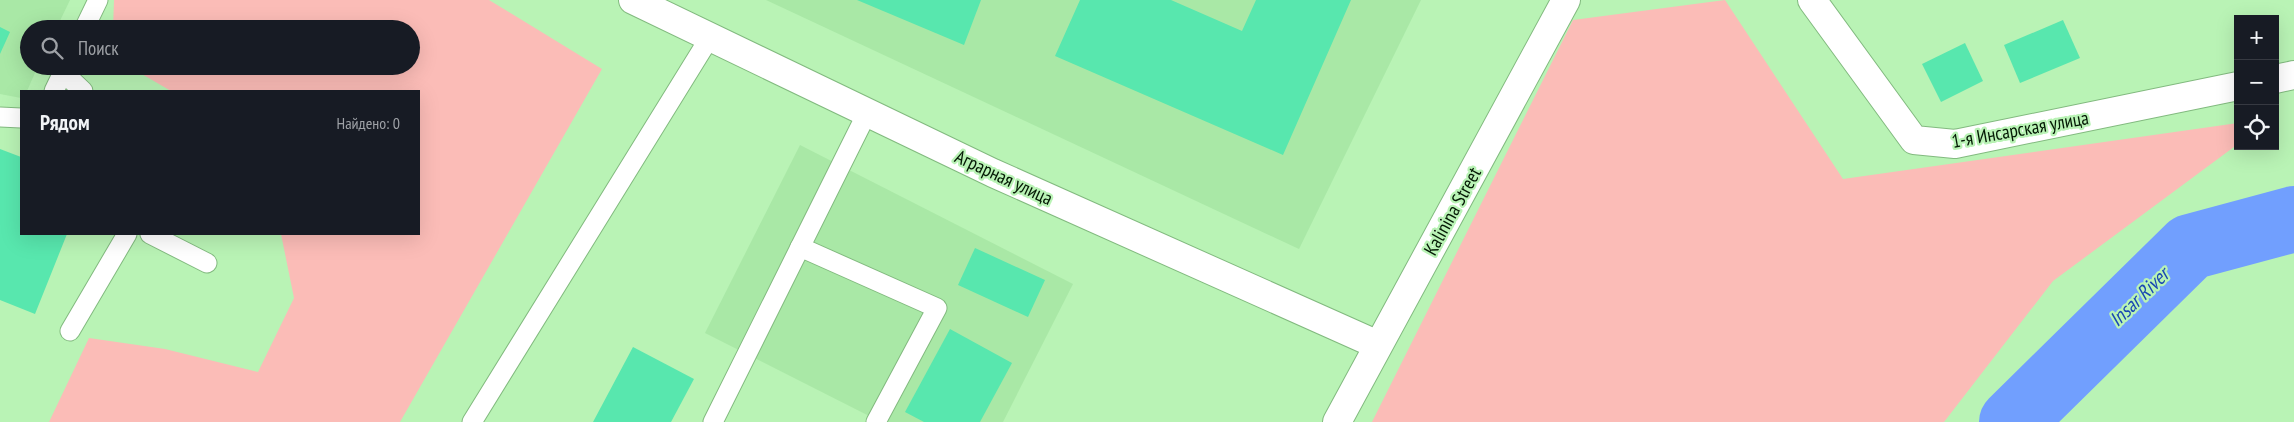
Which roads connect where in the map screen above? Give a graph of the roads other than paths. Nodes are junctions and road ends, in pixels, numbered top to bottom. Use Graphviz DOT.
graph roads {
  1 [pos="98,0"];
  2 [pos="633,0"];
  3 [pos="1566,0"];
  4 [pos="1812,0"];
  5 [pos="88,20"];
  6 [pos="710,37"];
  7 [pos="62,75"];
  8 [pos="70,75"];
  9 [pos="2294,75"];
  10 [pos="2279,78"];
  11 [pos="2234,87"];
  12 [pos="54,90"];
  13 [pos="83,90"];
  14 [pos="867,113"];
  15 [pos="0,117"];
  16 [pos="20,118"];
  17 [pos="126,235"];
  18 [pos="152,235"];
  19 [pos="800,247"];
  20 [pos="207,263"];
  21 [pos="70,331"];
  22 [pos="1378,346"];
  23 [pos="472,422"];
  24 [pos="713,422"];
  25 [pos="876,422"];
  26 [pos="1337,422"];
  1 -- 5 [label="lane"];
  2 -- 6 [label="street, Аграрная улица"];
  3 -- 22 [label="street, Kalinina Street"];
  4 -- 11 [label="street, 1-я Инсарская улица"];
  6 -- 14 [label="street, Аграрная улица"];
  6 -- 23 [label="lane"];
  7 -- 12 [label="lane"];
  8 -- 13 [label="lane"];
  9 -- 10 [label="street"];
  14 -- 19 [label="lane"];
  14 -- 22 [label="street, Аграрная улица"];
  15 -- 16 [label="lane"];
  17 -- 21 [label="lane"];
  18 -- 20 [label="lane"];
  19 -- 24 [label="lane"];
  19 -- 25 [label="lane"];
  22 -- 26 [label="street, Kalinina Street"];
}
